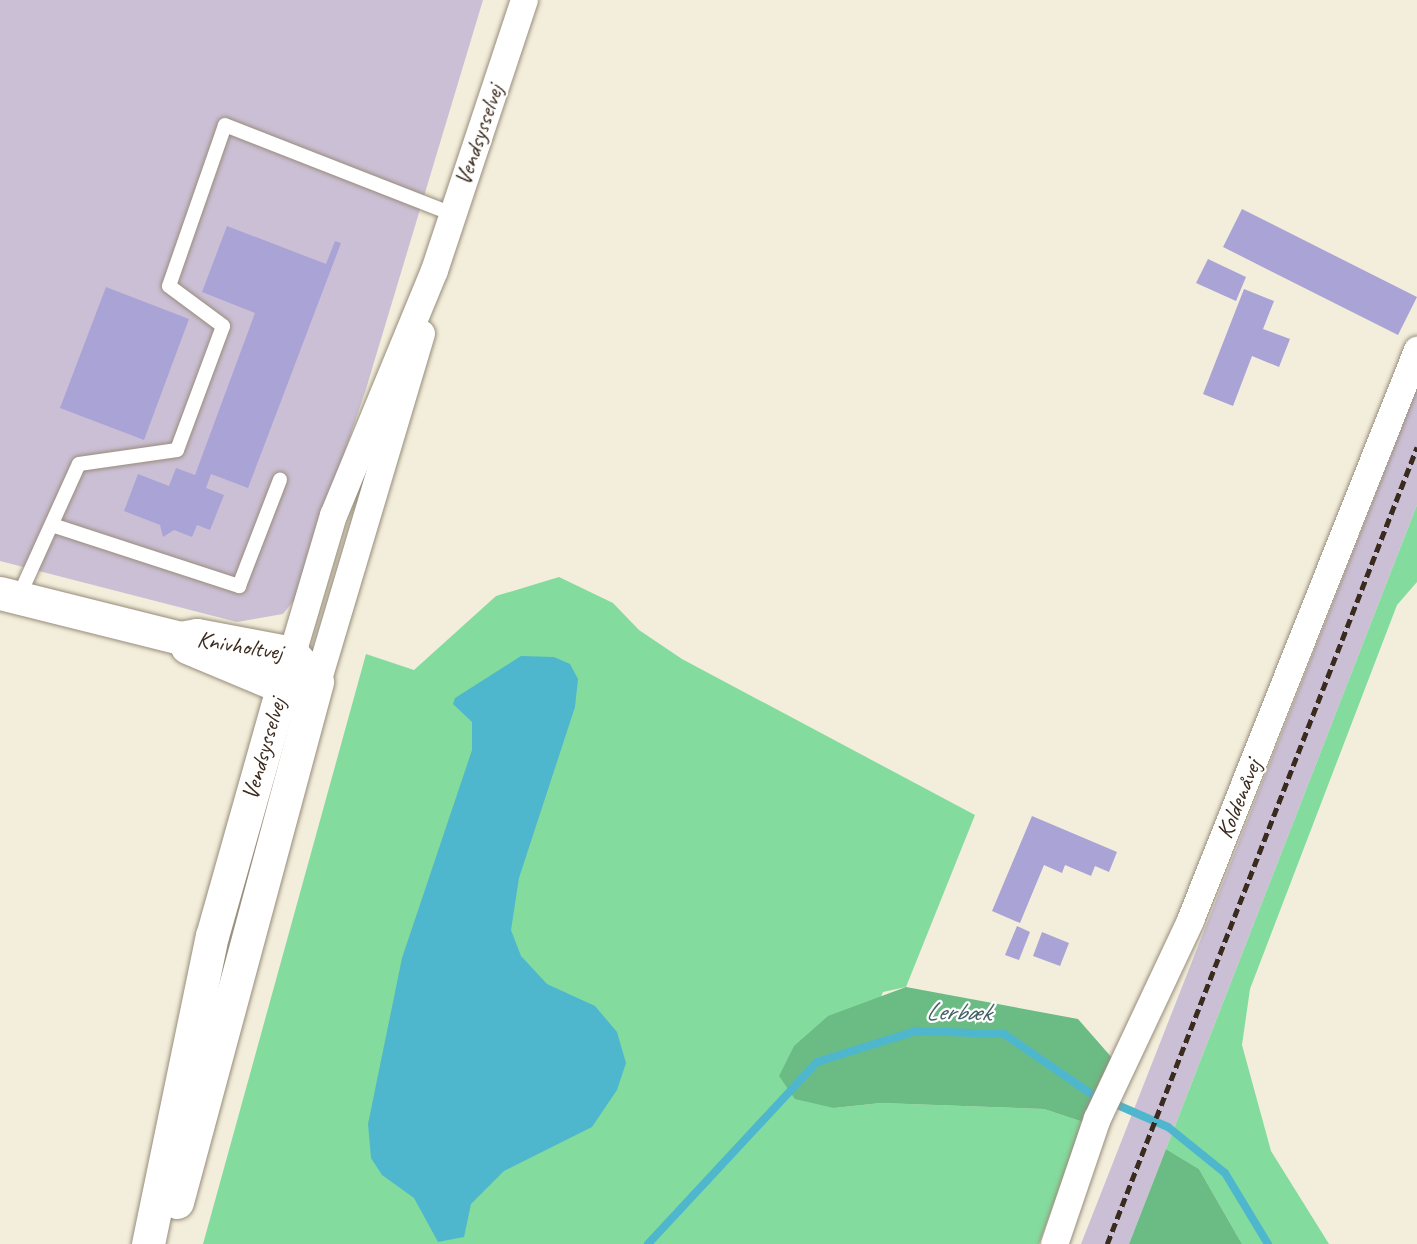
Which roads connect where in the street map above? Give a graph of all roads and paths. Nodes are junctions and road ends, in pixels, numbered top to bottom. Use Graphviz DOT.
graph roads {
  1 [pos="524,0"];
  2 [pos="452,214"];
  3 [pos="434,270"];
  4 [pos="1417,350"];
  5 [pos="280,480"];
  6 [pos="52,525"];
  7 [pos="9,594"];
  8 [pos="180,638"];
  9 [pos="292,653"];
  10 [pos="317,682"];
  11 [pos="282,687"];
  12 [pos="148,1244"];
  13 [pos="163,1244"];
  14 [pos="1054,1244"];
  1 -- 2 [label="street, Vendsysselvej"];
  2 -- 3 [label="street, Vendsysselvej"];
  2 -- 6 [label="lane"];
  3 -- 9 [label="street, Vendsysselvej"];
  3 -- 10 [label="street, Vendsysselvej"];
  4 -- 14 [label="street, Koldenåvej"];
  5 -- 6 [label="lane"];
  6 -- 7 [label="lane"];
  7 -- 8 [label="street, Knivholtvej"];
  8 -- 9 [label="street, Knivholtvej"];
  8 -- 11 [label="street, Knivholtvej"];
  9 -- 10 [label="street, Knivholtvej"];
  9 -- 11 [label="street, Vendsysselvej"];
  10 -- 11 [label="street, Knivholtvej"];
  10 -- 13 [label="street, Vendsysselvej"];
  11 -- 12 [label="street, Vendsysselvej"];
}
